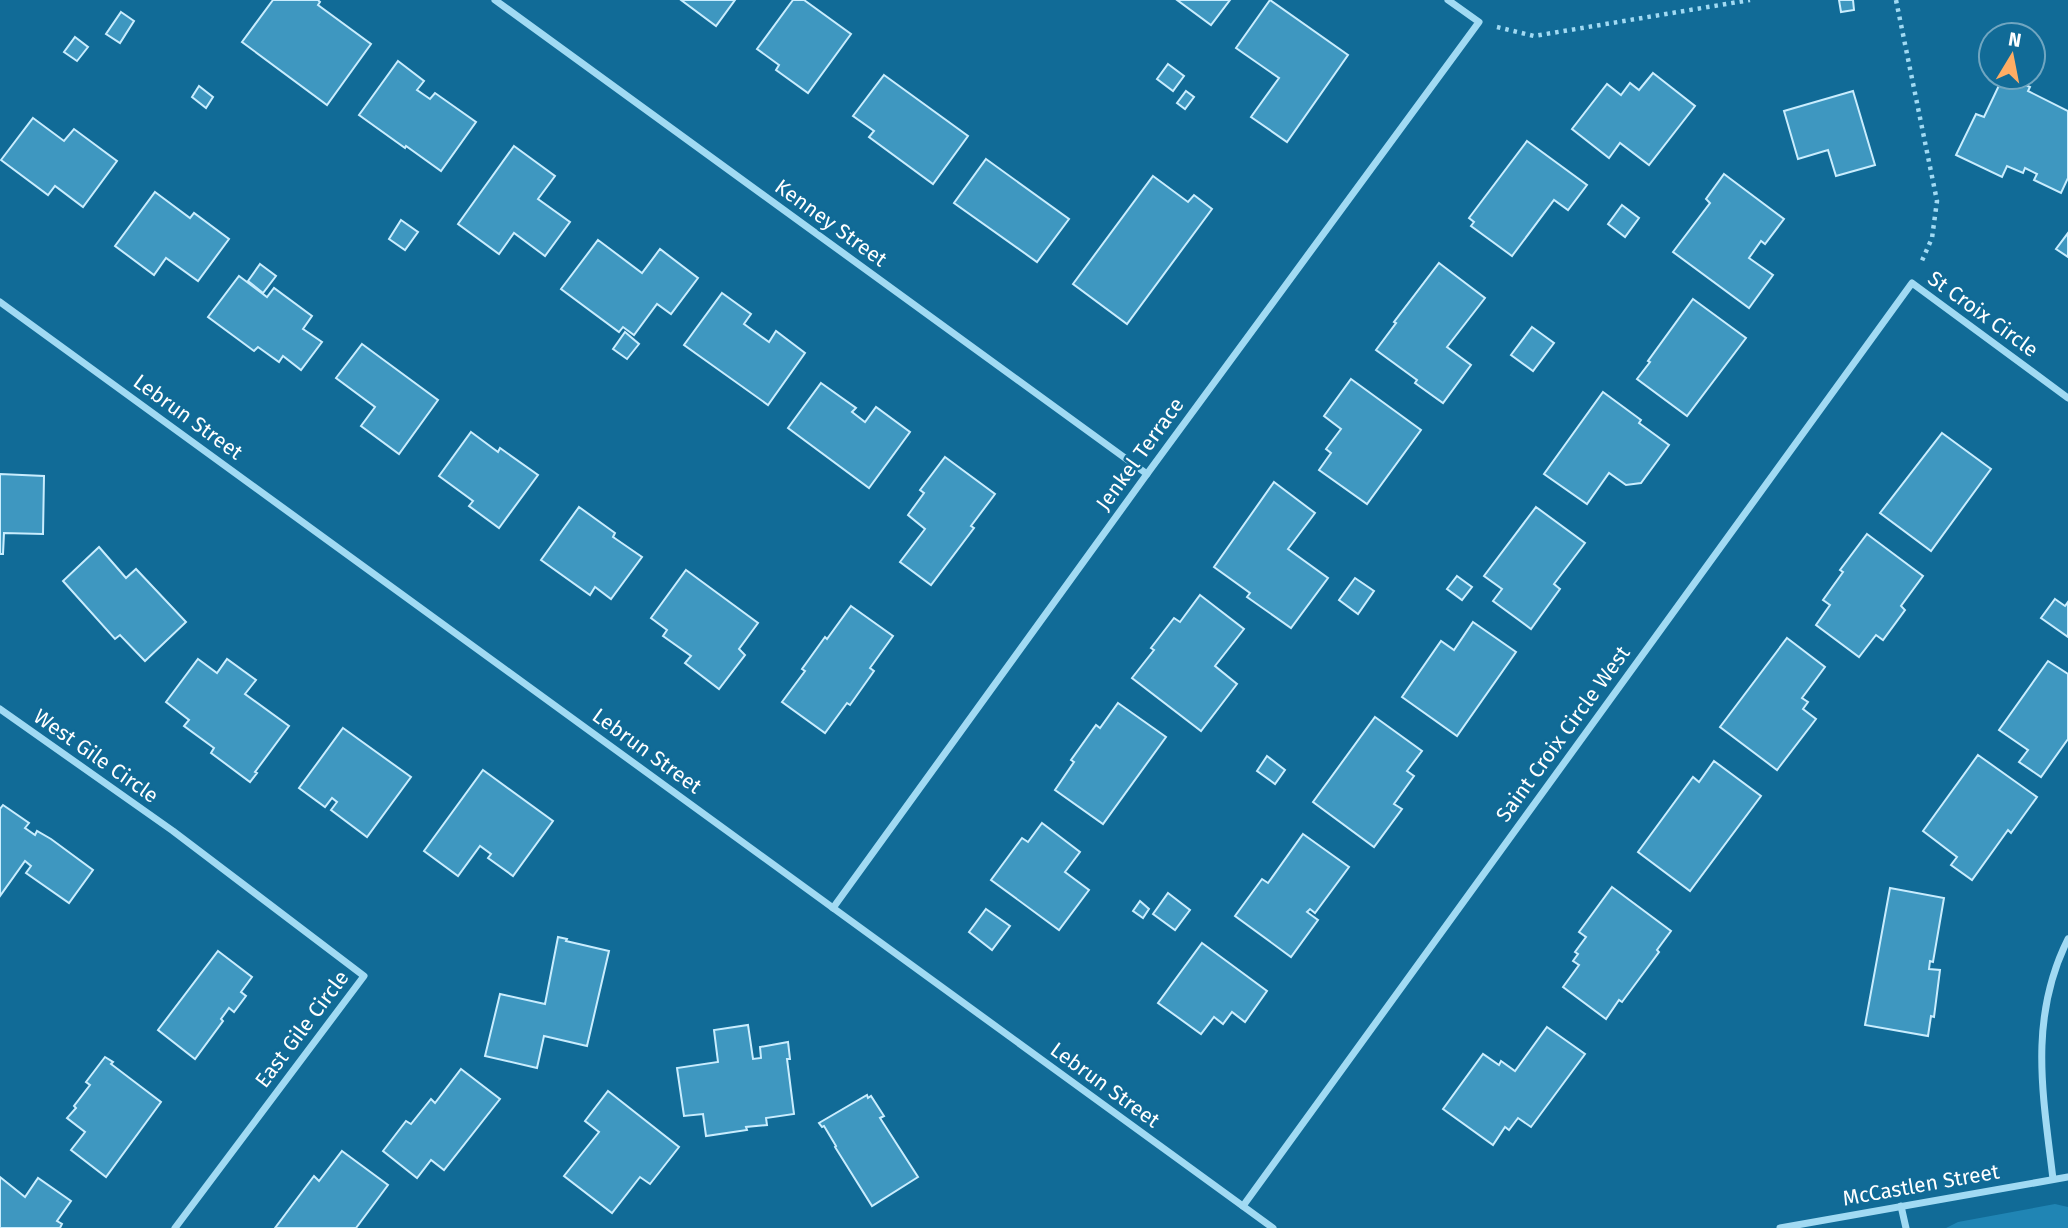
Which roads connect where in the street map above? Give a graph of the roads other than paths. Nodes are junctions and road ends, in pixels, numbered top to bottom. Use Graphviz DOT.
graph roads {
  1 [pos="495,0"];
  2 [pos="1448,0"];
  3 [pos="1912,283"];
  4 [pos="0,302"];
  5 [pos="2068,398"];
  6 [pos="1147,474"];
  7 [pos="0,709"];
  8 [pos="173,831"];
  9 [pos="833,908"];
  10 [pos="2068,939"];
  11 [pos="2068,1177"];
  12 [pos="2053,1179"];
  13 [pos="1243,1206"];
  14 [pos="1901,1206"];
  15 [pos="175,1228"];
  16 [pos="1273,1228"];
  17 [pos="1780,1228"];
  18 [pos="1906,1228"];
  1 -- 6 [label="street, Kenney Street"];
  2 -- 6 [label="street, Jenkel Terrace"];
  3 -- 5 [label="street, St Croix Circle"];
  3 -- 13 [label="street, Saint Croix Circle West"];
  4 -- 9 [label="street, Lebrun Street"];
  6 -- 9 [label="street, Jenkel Terrace"];
  7 -- 8 [label="street, West Gile Circle"];
  8 -- 15 [label="street, East Gile Circle"];
  9 -- 13 [label="street, Lebrun Street"];
  10 -- 12 [label="street"];
  11 -- 12 [label="street, McCastlen Street"];
  12 -- 14 [label="street, McCastlen Street"];
  13 -- 16 [label="street, Lebrun Street"];
  14 -- 17 [label="street, McCastlen Street"];
  14 -- 18 [label="street"];
}
